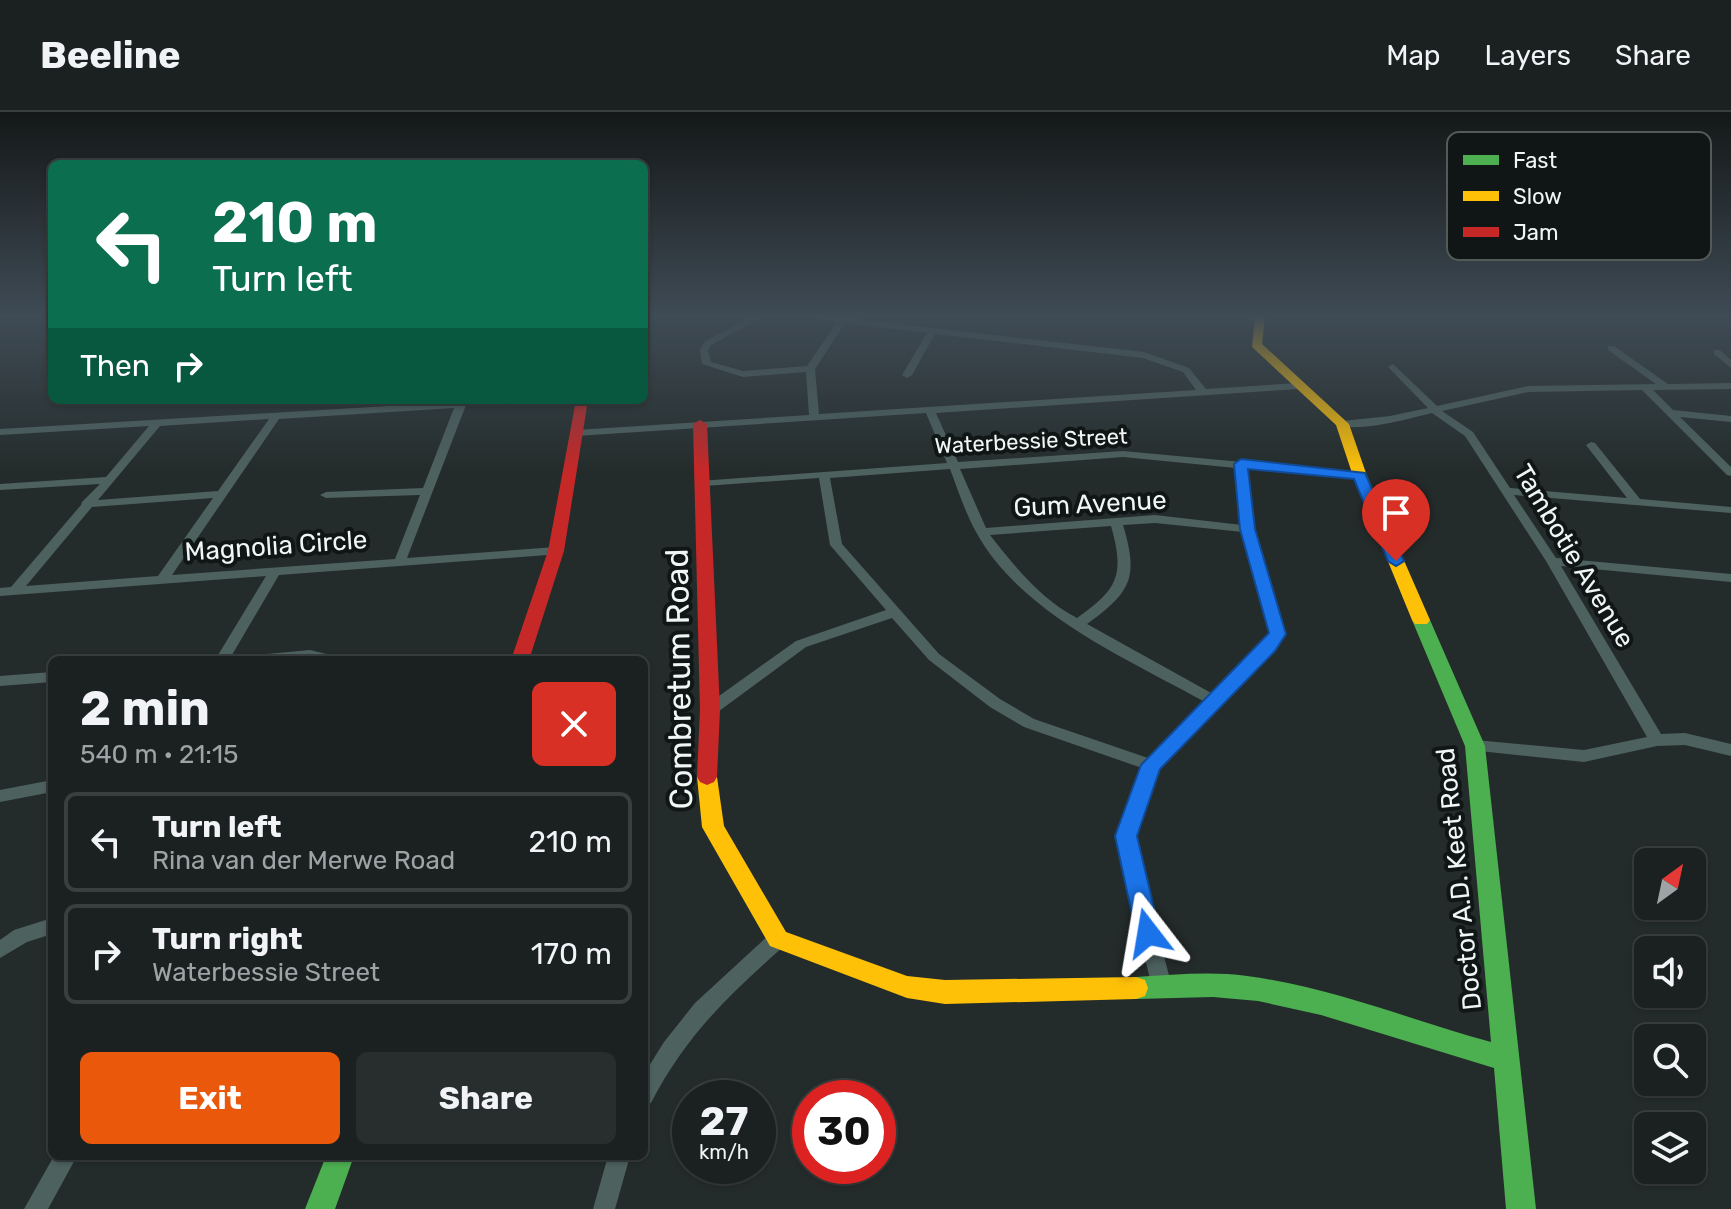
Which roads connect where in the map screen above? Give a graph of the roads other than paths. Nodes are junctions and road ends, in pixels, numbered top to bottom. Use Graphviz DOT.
graph roads {
  1 [pos="722,368"];
  2 [pos="911,368"];
  3 [pos="1182,368"];
  4 [pos="1280,368"];
  5 [pos="1394,368"];
  6 [pos="1640,368"];
  7 [pos="810,369"];
  8 [pos="907,375"];
  9 [pos="1298,386"];
  10 [pos="1731,386"];
  11 [pos="1644,387"];
  12 [pos="1667,387"];
  13 [pos="1202,391"];
  14 [pos="435,404"];
  15 [pos="460,404"];
  16 [pos="581,404"];
  17 [pos="930,410"];
  18 [pos="1436,411"];
  19 [pos="1670,413"];
  20 [pos="276,416"];
  21 [pos="814,418"];
  22 [pos="1731,419"];
  23 [pos="157,423"];
  24 [pos="700,424"];
  25 [pos="1342,424"];
  26 [pos="0,432"];
  27 [pos="576,433"];
  28 [pos="1591,445"];
  29 [pos="1241,464"];
  30 [pos="955,465"];
  31 [pos="1731,473"];
  32 [pos="824,475"];
  33 [pos="1360,476"];
  34 [pos="106,480"];
  35 [pos="704,483"];
  36 [pos="0,487"];
  37 [pos="425,491"];
  38 [pos="1508,491"];
  39 [pos="221,494"];
  40 [pos="326,495"];
  41 [pos="1636,501"];
  42 [pos="86,504"];
  43 [pos="1731,510"];
  44 [pos="1116,521"];
  45 [pos="1248,529"];
  46 [pos="982,532"];
  47 [pos="556,551"];
  48 [pos="400,561"];
  49 [pos="1552,561"];
  50 [pos="275,571"];
  51 [pos="1731,578"];
  52 [pos="163,579"];
  53 [pos="16,590"];
  54 [pos="0,592"];
  55 [pos="892,613"];
  56 [pos="1078,624"];
  57 [pos="224,656"];
  58 [pos="521,656"];
  59 [pos="48,677"];
  60 [pos="0,681"];
  61 [pos="1213,700"];
  62 [pos="710,710"];
  63 [pos="1657,740"];
  64 [pos="1475,746"];
  65 [pos="1731,750"];
  66 [pos="1151,765"];
  67 [pos="48,787"];
  68 [pos="0,796"];
  69 [pos="48,927"];
  70 [pos="778,939"];
  71 [pos="0,950"];
  72 [pos="1162,987"];
  73 [pos="1504,1058"];
  74 [pos="648,1087"];
  75 [pos="64,1160"];
  76 [pos="338,1160"];
  77 [pos="618,1160"];
  78 [pos="35,1209"];
  79 [pos="320,1209"];
  80 [pos="604,1209"];
  81 [pos="1521,1209"];
  1 -- 7 [label="street"];
  2 -- 8 [label="street"];
  3 -- 13 [label="street"];
  4 -- 9 [label="street"];
  5 -- 18 [label="street, Tambotie Avenue"];
  6 -- 12 [label="street"];
  7 -- 21 [label="street"];
  9 -- 13 [label="street"];
  9 -- 25 [label="street"];
  10 -- 12 [label="street"];
  11 -- 12 [label="street"];
  11 -- 18 [label="street"];
  11 -- 19 [label="street"];
  13 -- 17 [label="street"];
  14 -- 20 [label="street"];
  15 -- 37 [label="street"];
  16 -- 27 [label="street"];
  17 -- 21 [label="street"];
  17 -- 30 [label="street"];
  18 -- 25 [label="street"];
  18 -- 38 [label="street, Tambotie Avenue"];
  19 -- 22 [label="street"];
  19 -- 31 [label="street"];
  20 -- 23 [label="street"];
  20 -- 39 [label="street"];
  21 -- 24 [label="street"];
  23 -- 26 [label="street"];
  23 -- 34 [label="street"];
  24 -- 27 [label="street"];
  24 -- 35 [label="street, Combretum Road"];
  25 -- 33 [label="street, Doctor A.D. Keet Road"];
  27 -- 47 [label="street"];
  28 -- 41 [label="street"];
  29 -- 30 [label="street, Waterbessie Street"];
  29 -- 33 [label="street, Waterbessie Street"];
  29 -- 45 [label="street"];
  30 -- 32 [label="street, Waterbessie Street"];
  30 -- 46 [label="street"];
  32 -- 35 [label="street, Waterbessie Street"];
  32 -- 55 [label="street"];
  33 -- 64 [label="street, Doctor A.D. Keet Road"];
  34 -- 36 [label="street"];
  34 -- 42 [label="street"];
  35 -- 62 [label="street, Combretum Road"];
  37 -- 40 [label="street"];
  37 -- 48 [label="street"];
  38 -- 41 [label="street"];
  38 -- 49 [label="street, Tambotie Avenue"];
  39 -- 42 [label="street"];
  39 -- 52 [label="street"];
  41 -- 43 [label="street"];
  42 -- 53 [label="street"];
  44 -- 45 [label="street, Gum Avenue"];
  44 -- 46 [label="street, Gum Avenue"];
  44 -- 56 [label="street"];
  45 -- 61 [label="street"];
  46 -- 56 [label="street"];
  47 -- 48 [label="street, Magnolia Circle"];
  47 -- 58 [label="street"];
  48 -- 50 [label="street, Magnolia Circle"];
  49 -- 51 [label="street"];
  49 -- 63 [label="street, Tambotie Avenue"];
  50 -- 52 [label="street, Magnolia Circle"];
  50 -- 57 [label="street"];
  52 -- 53 [label="street, Magnolia Circle"];
  53 -- 54 [label="street, Magnolia Circle"];
  55 -- 62 [label="street"];
  55 -- 66 [label="street"];
  56 -- 61 [label="street"];
  59 -- 60 [label="street"];
  61 -- 66 [label="street"];
  62 -- 70 [label="street, Combretum Road"];
  63 -- 64 [label="street"];
  63 -- 65 [label="street"];
  64 -- 73 [label="street, Doctor A.D. Keet Road"];
  66 -- 72 [label="street"];
  67 -- 68 [label="street"];
  69 -- 71 [label="street"];
  70 -- 72 [label="street"];
  70 -- 74 [label="street"];
  72 -- 73 [label="street"];
  73 -- 81 [label="street, Doctor A.D. Keet Road"];
  75 -- 78 [label="street"];
  76 -- 79 [label="street"];
  77 -- 80 [label="street"];
}
